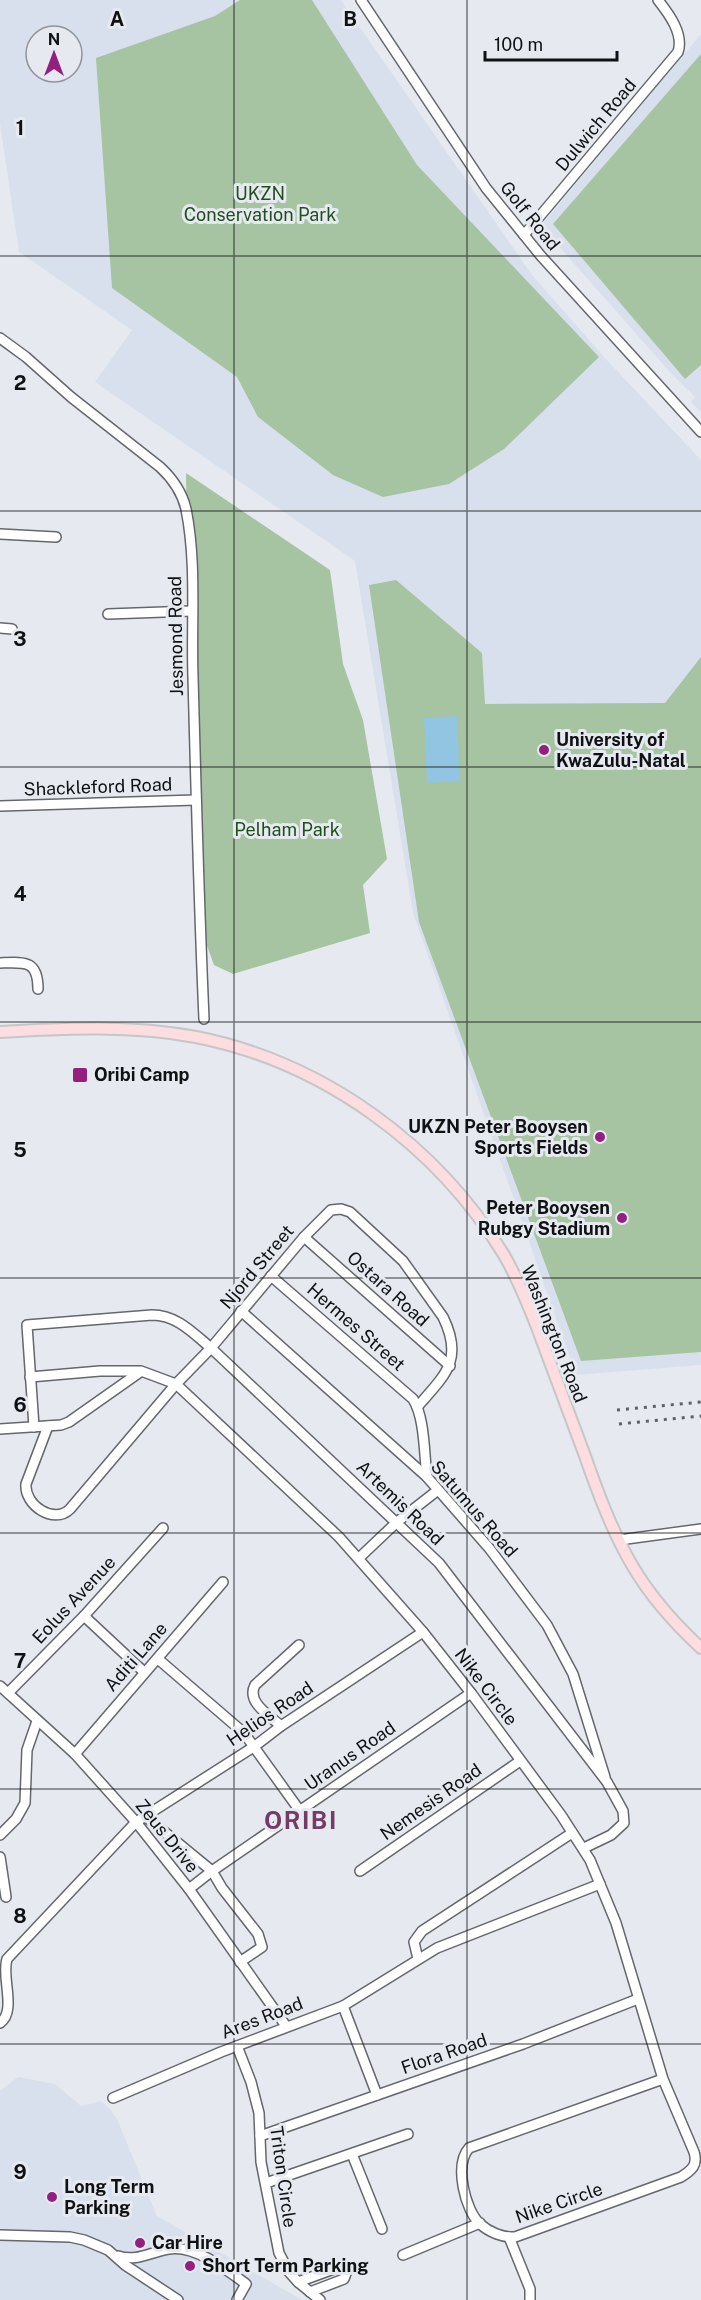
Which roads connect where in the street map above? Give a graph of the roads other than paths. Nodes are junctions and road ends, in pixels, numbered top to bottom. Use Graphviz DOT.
graph roads {
  1 [pos="361,0"];
  2 [pos="658,0"];
  3 [pos="524,235"];
  4 [pos="0,338"];
  5 [pos="701,432"];
  6 [pos="0,534"];
  7 [pos="56,537"];
  8 [pos="192,611"];
  9 [pos="108,614"];
  10 [pos="0,628"];
  11 [pos="12,628"];
  12 [pos="196,800"];
  13 [pos="0,806"];
  14 [pos="0,963"];
  15 [pos="38,989"];
  16 [pos="204,1019"];
  17 [pos="0,1032"];
  18 [pos="304,1237"];
  19 [pos="271,1276"];
  20 [pos="241,1311"];
  21 [pos="211,1348"];
  22 [pos="450,1366"];
  23 [pos="141,1371"];
  24 [pos="30,1377"];
  25 [pos="176,1384"];
  26 [pos="417,1406"];
  27 [pos="48,1426"];
  28 [pos="34,1427"];
  29 [pos="0,1429"];
  30 [pos="427,1477"];
  31 [pos="438,1490"];
  32 [pos="397,1522"];
  33 [pos="163,1528"];
  34 [pos="701,1529"];
  35 [pos="619,1540"];
  36 [pos="359,1558"];
  37 [pos="223,1582"];
  38 [pos="84,1616"];
  39 [pos="423,1632"];
  40 [pos="299,1646"];
  41 [pos="701,1648"];
  42 [pos="158,1659"];
  43 [pos="144,1672"];
  44 [pos="4,1689"];
  45 [pos="471,1693"];
  46 [pos="37,1721"];
  47 [pos="281,1726"];
  48 [pos="255,1746"];
  49 [pos="75,1754"];
  50 [pos="520,1761"];
  51 [pos="607,1782"];
  52 [pos="300,1811"];
  53 [pos="145,1816"];
  54 [pos="136,1822"];
  55 [pos="572,1833"];
  56 [pos="0,1835"];
  57 [pos="584,1848"];
  58 [pos="0,1857"];
  59 [pos="212,1871"];
  60 [pos="360,1871"];
  61 [pos="600,1884"];
  62 [pos="189,1889"];
  63 [pos="6,1897"];
  64 [pos="417,1959"];
  65 [pos="240,1962"];
  66 [pos="638,2000"];
  67 [pos="343,2006"];
  68 [pos="0,2023"];
  69 [pos="286,2026"];
  70 [pos="237,2046"];
  71 [pos="663,2079"];
  72 [pos="377,2095"];
  73 [pos="113,2098"];
  74 [pos="408,2134"];
  75 [pos="260,2136"];
  76 [pos="352,2154"];
  77 [pos="266,2183"];
  78 [pos="480,2223"];
  79 [pos="382,2229"];
  80 [pos="0,2235"];
  81 [pos="509,2237"];
  82 [pos="403,2255"];
  83 [pos="115,2256"];
  84 [pos="298,2282"];
  85 [pos="310,2292"];
  86 [pos="178,2300"];
  87 [pos="237,2300"];
  88 [pos="320,2300"];
  89 [pos="530,2300"];
  1 -- 3 [label="street, Golf Road"];
  2 -- 3 [label="street, Dulwich Road"];
  3 -- 5 [label="street, Golf Road"];
  4 -- 8 [label="street, Jesmond Road"];
  6 -- 7 [label="street"];
  8 -- 9 [label="street"];
  8 -- 12 [label="street, Jesmond Road"];
  10 -- 11 [label="street"];
  12 -- 13 [label="street, Shackleford Road"];
  12 -- 16 [label="street, Jesmond Road"];
  14 -- 15 [label="street"];
  17 -- 35 [label="main road, Washington Road"];
  18 -- 19 [label="street, Njord Street"];
  18 -- 22 [label="street, Ostara Road"];
  18 -- 22 [label="street, Njord Street"];
  19 -- 20 [label="street, Njord Street"];
  19 -- 26 [label="street, Hermes Street"];
  20 -- 21 [label="street, Njord Street"];
  20 -- 30 [label="street, Satumus Road"];
  21 -- 24 [label="street, Artemis Road"];
  21 -- 25 [label="street, Njord Street"];
  21 -- 32 [label="street, Artemis Road"];
  22 -- 26 [label="street"];
  23 -- 24 [label="street"];
  23 -- 25 [label="street"];
  23 -- 27 [label="street"];
  24 -- 28 [label="street"];
  25 -- 27 [label="street, Njord Street"];
  25 -- 36 [label="street, Nike Circle"];
  26 -- 30 [label="street"];
  27 -- 28 [label="street"];
  28 -- 29 [label="street"];
  30 -- 31 [label="street, Satumus Road"];
  31 -- 32 [label="street"];
  31 -- 51 [label="street, Satumus Road"];
  32 -- 36 [label="street"];
  32 -- 51 [label="street, Artemis Road"];
  33 -- 38 [label="street, Eolus Avenue"];
  34 -- 35 [label="street"];
  35 -- 41 [label="main road, Washington Road"];
  36 -- 39 [label="street, Nike Circle"];
  37 -- 42 [label="street, Aditi Lane"];
  38 -- 43 [label="street"];
  38 -- 44 [label="street, Eolus Avenue"];
  39 -- 45 [label="street, Nike Circle"];
  39 -- 47 [label="street, Helios Road"];
  40 -- 47 [label="street"];
  42 -- 43 [label="street, Aditi Lane"];
  42 -- 48 [label="street"];
  43 -- 49 [label="street, Aditi Lane"];
  44 -- 46 [label="street, Zeus Drive"];
  45 -- 50 [label="street, Nike Circle"];
  45 -- 52 [label="street, Uranus Road"];
  46 -- 49 [label="street, Zeus Drive"];
  46 -- 56 [label="street"];
  47 -- 48 [label="street, Helios Road"];
  48 -- 52 [label="street"];
  48 -- 53 [label="street, Helios Road"];
  49 -- 54 [label="street, Zeus Drive"];
  50 -- 55 [label="street, Nike Circle"];
  50 -- 60 [label="street, Nemesis Road"];
  51 -- 57 [label="street, Artemis Road"];
  52 -- 59 [label="street, Uranus Road"];
  53 -- 54 [label="street, Helios Road"];
  53 -- 59 [label="street"];
  54 -- 62 [label="street, Zeus Drive"];
  54 -- 68 [label="street, Helios Road"];
  55 -- 57 [label="street, Nike Circle"];
  55 -- 64 [label="street"];
  57 -- 61 [label="street, Nike Circle"];
  58 -- 63 [label="street"];
  59 -- 62 [label="street, Uranus Road"];
  59 -- 65 [label="street"];
  61 -- 64 [label="street, Ares Road"];
  61 -- 66 [label="street, Nike Circle"];
  62 -- 65 [label="street, Zeus Drive"];
  64 -- 67 [label="street, Ares Road"];
  65 -- 69 [label="street, Zeus Drive"];
  66 -- 71 [label="street, Nike Circle"];
  66 -- 72 [label="street, Flora Road"];
  67 -- 69 [label="street, Ares Road"];
  67 -- 72 [label="street"];
  69 -- 70 [label="street, Ares Road"];
  70 -- 73 [label="street, Ares Road"];
  70 -- 75 [label="street, Triton Circle"];
  71 -- 78 [label="street"];
  71 -- 81 [label="street, Nike Circle"];
  72 -- 75 [label="street, Flora Road"];
  74 -- 76 [label="street"];
  75 -- 77 [label="street, Triton Circle"];
  76 -- 77 [label="street"];
  76 -- 79 [label="street"];
  77 -- 84 [label="street, Triton Circle"];
  78 -- 81 [label="street, Nike Circle"];
  78 -- 82 [label="street"];
  80 -- 83 [label="street"];
  81 -- 89 [label="street"];
  83 -- 86 [label="street"];
  83 -- 87 [label="street"];
  84 -- 85 [label="street, Triton Circle"];
  84 -- 85 [label="street"];
  85 -- 88 [label="street, Triton Circle"];
}
